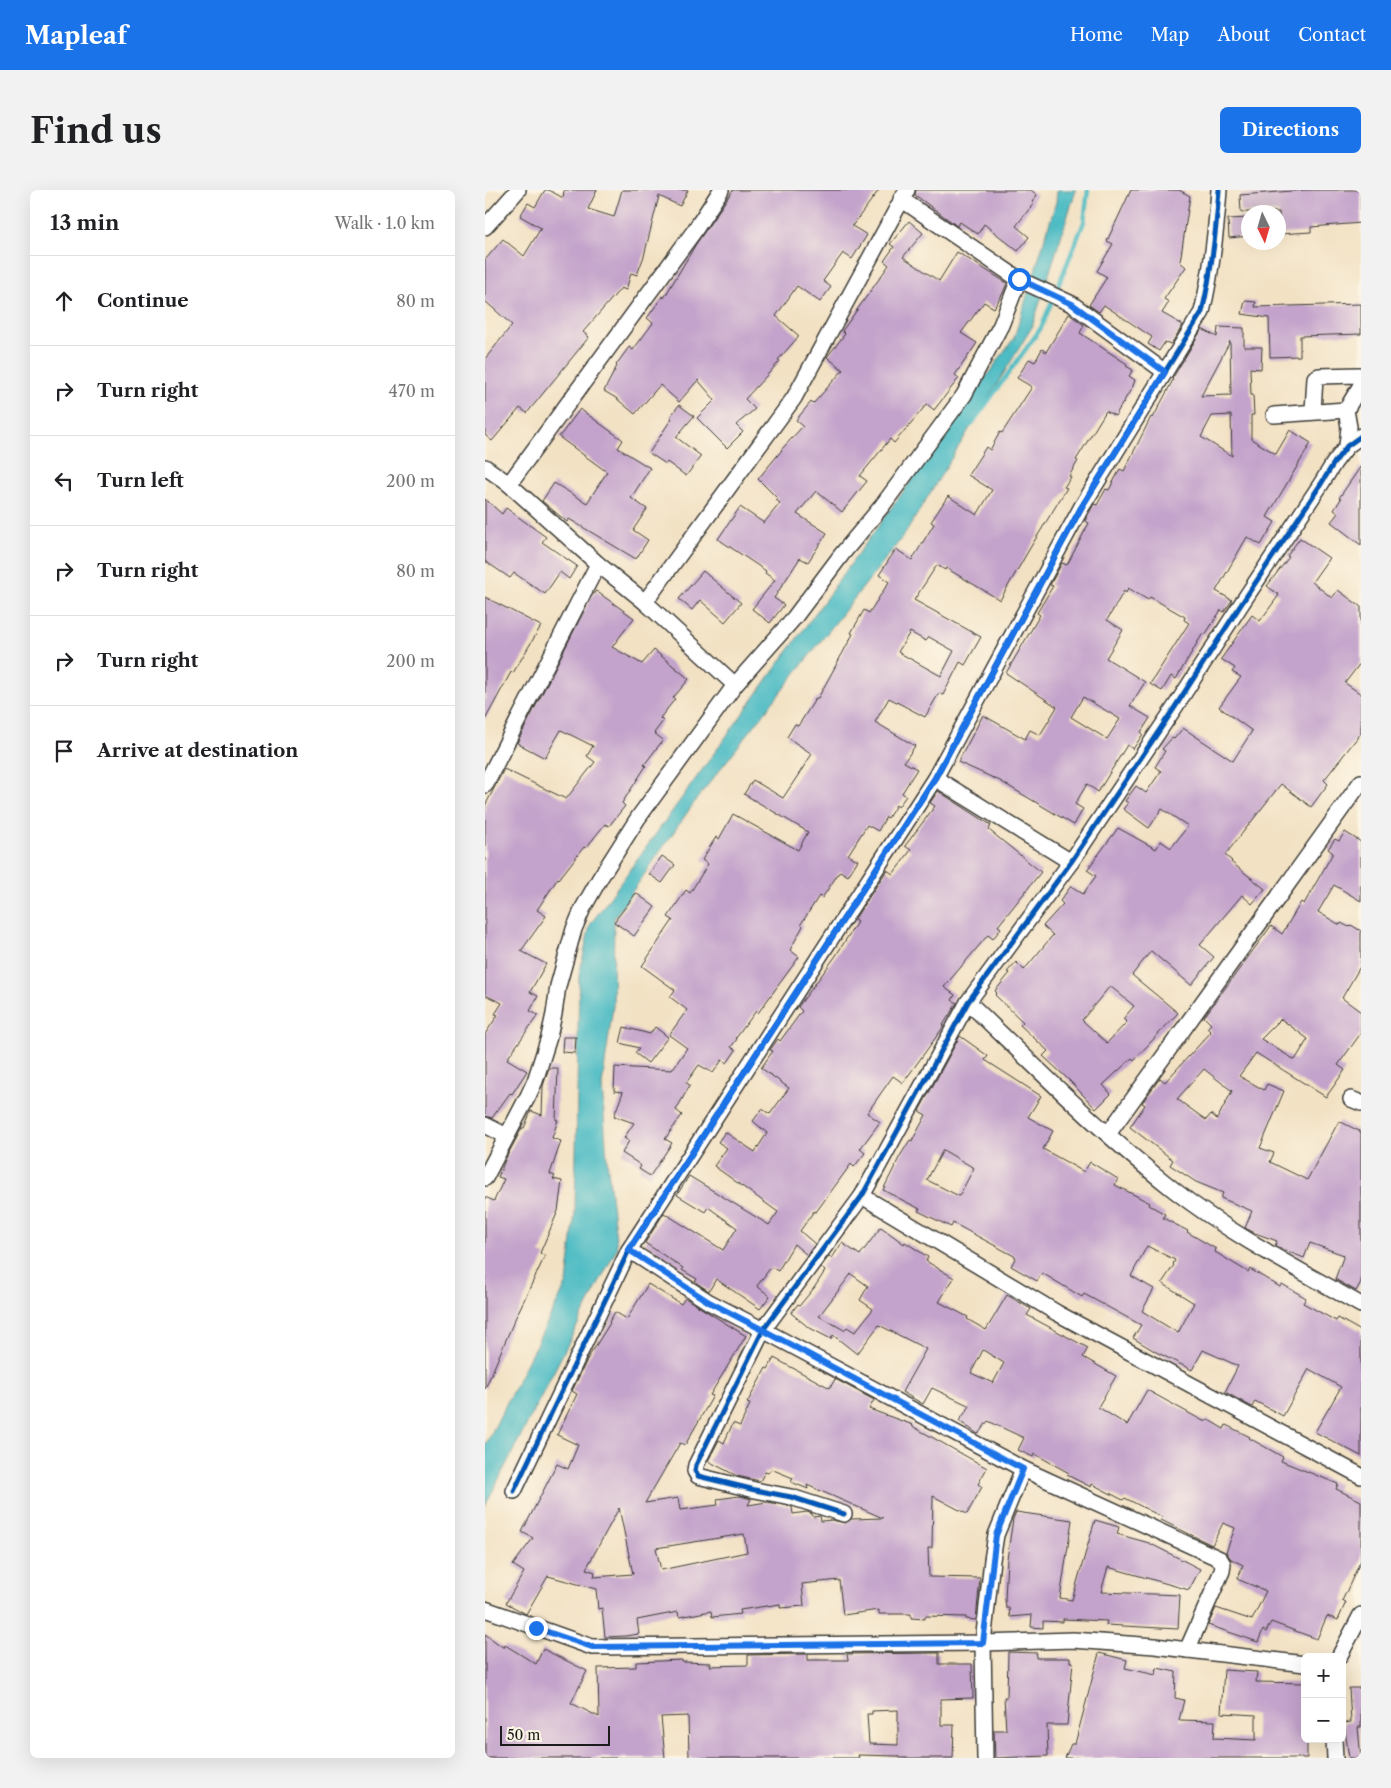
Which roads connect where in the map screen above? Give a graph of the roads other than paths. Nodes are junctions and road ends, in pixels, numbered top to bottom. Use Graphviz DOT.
graph roads {
  1 [pos="518,190"];
  2 [pos="721,190"];
  3 [pos="1219,190"];
  4 [pos="905,194"];
  5 [pos="485,227"];
  6 [pos="1020,279"];
  7 [pos="1165,372"];
  8 [pos="1361,376"];
  9 [pos="1361,385"];
  10 [pos="1346,410"];
  11 [pos="1313,411"];
  12 [pos="1274,415"];
  13 [pos="1361,436"];
  14 [pos="1347,446"];
  15 [pos="485,467"];
  16 [pos="509,484"];
  17 [pos="598,564"];
  18 [pos="645,602"];
  19 [pos="735,685"];
  20 [pos="935,778"];
  21 [pos="1361,782"];
  22 [pos="485,785"];
  23 [pos="1071,862"];
  24 [pos="968,1002"];
  25 [pos="485,1125"];
  26 [pos="1108,1134"];
  27 [pos="507,1136"];
  28 [pos="485,1178"];
  29 [pos="862,1196"];
  30 [pos="629,1250"];
  31 [pos="1361,1305"];
  32 [pos="763,1330"];
  33 [pos="1023,1469"];
  34 [pos="1361,1476"];
  35 [pos="514,1491"];
  36 [pos="844,1514"];
  37 [pos="485,1609"];
  38 [pos="1361,1615"];
  39 [pos="983,1643"];
  40 [pos="1187,1650"];
  41 [pos="1341,1653"];
  42 [pos="1301,1664"];
  43 [pos="1334,1743"];
  44 [pos="985,1758"];
  45 [pos="1335,1758"];
  1 -- 5 [label="street"];
  2 -- 16 [label="street"];
  3 -- 7 [label="street"];
  4 -- 6 [label="street"];
  4 -- 18 [label="street"];
  6 -- 7 [label="street"];
  6 -- 19 [label="street"];
  7 -- 20 [label="street"];
  8 -- 11 [label="street"];
  9 -- 10 [label="street"];
  10 -- 11 [label="street"];
  10 -- 14 [label="street"];
  11 -- 12 [label="street"];
  13 -- 14 [label="street"];
  14 -- 23 [label="street"];
  15 -- 16 [label="street"];
  16 -- 17 [label="street"];
  17 -- 18 [label="street"];
  17 -- 22 [label="street"];
  18 -- 19 [label="street"];
  19 -- 27 [label="street"];
  20 -- 23 [label="street"];
  20 -- 30 [label="street"];
  21 -- 26 [label="street"];
  23 -- 24 [label="street"];
  24 -- 26 [label="street"];
  24 -- 29 [label="street"];
  25 -- 27 [label="street"];
  26 -- 31 [label="street"];
  27 -- 28 [label="street"];
  29 -- 32 [label="street"];
  29 -- 34 [label="street"];
  30 -- 32 [label="street"];
  30 -- 35 [label="street"];
  32 -- 33 [label="street"];
  32 -- 36 [label="street"];
  33 -- 39 [label="street"];
  33 -- 40 [label="street"];
  37 -- 39 [label="street"];
  38 -- 41 [label="street"];
  39 -- 40 [label="street"];
  39 -- 44 [label="street"];
  40 -- 42 [label="street"];
  43 -- 45 [label="street"];
}
